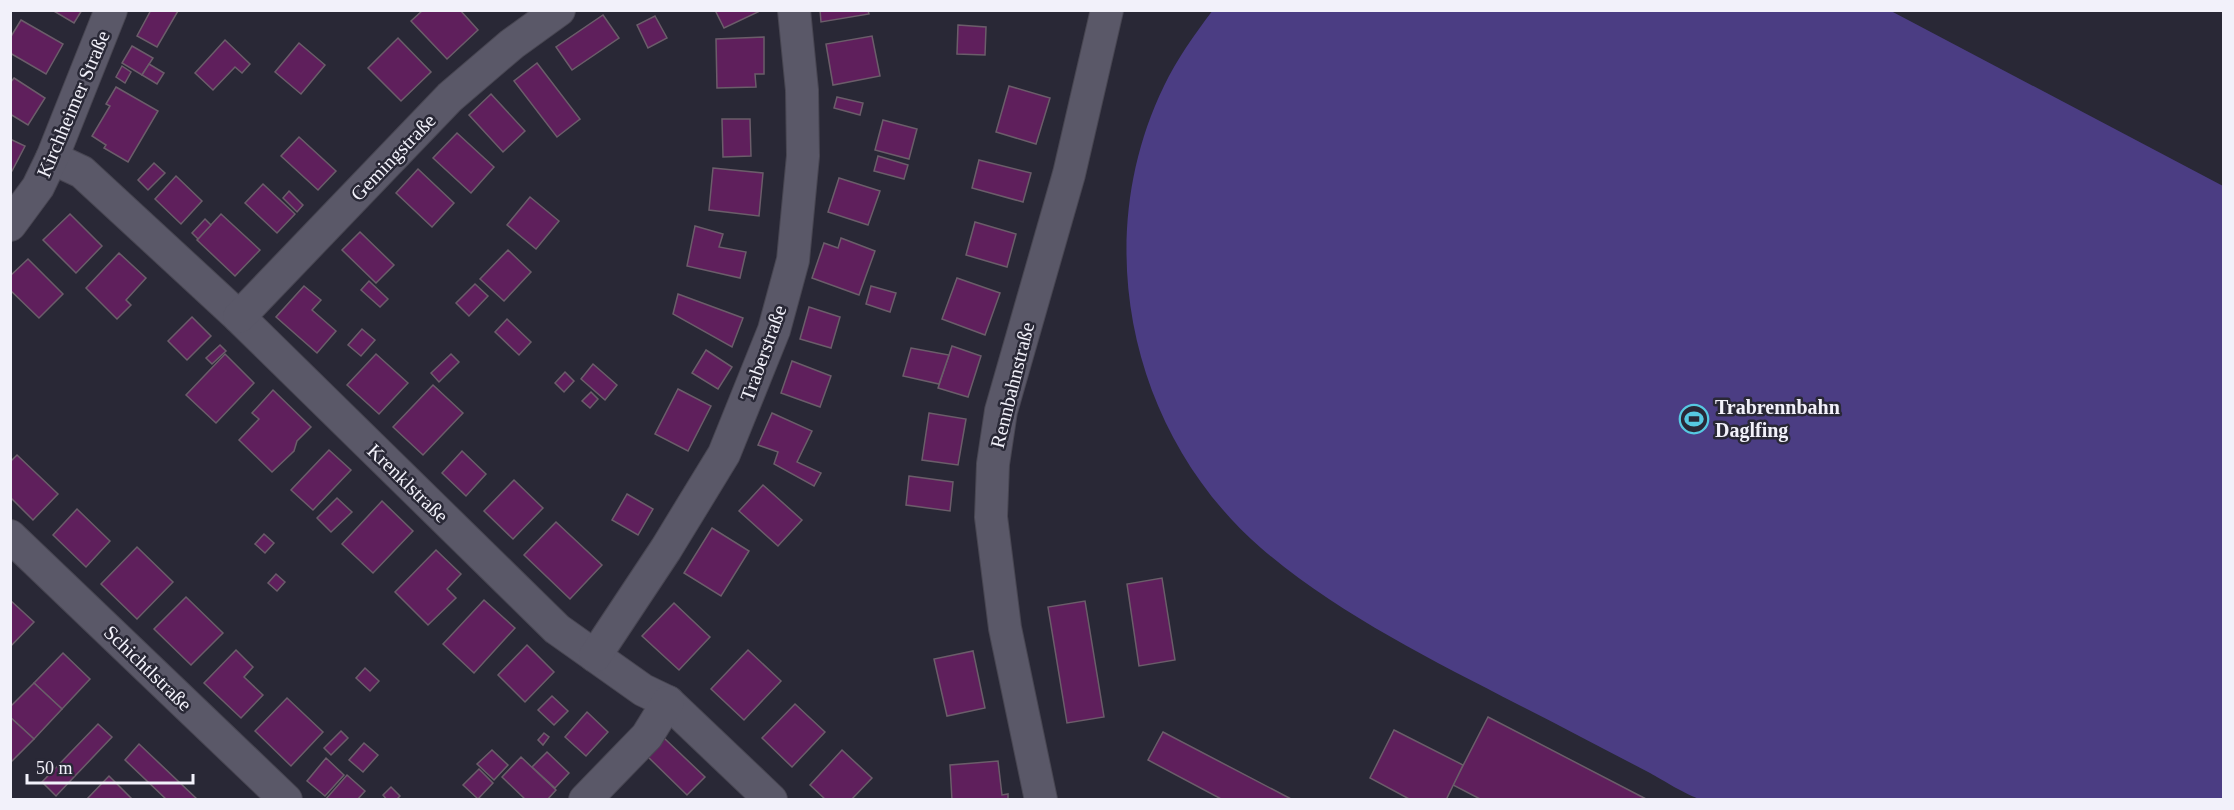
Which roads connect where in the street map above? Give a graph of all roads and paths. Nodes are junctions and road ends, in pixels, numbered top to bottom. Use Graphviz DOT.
graph roads {
  1 [pos="111,10"];
  2 [pos="559,10"];
  3 [pos="794,10"];
  4 [pos="1107,10"];
  5 [pos="52,158"];
  6 [pos="10,225"];
  7 [pos="239,317"];
  8 [pos="10,536"];
  9 [pos="595,656"];
  10 [pos="668,702"];
  11 [pos="286,800"];
  12 [pos="585,800"];
  13 [pos="771,800"];
  14 [pos="1041,800"];
  1 -- 5 [label="street, Kirchheimer Straße"];
  2 -- 7 [label="street, Gemingstraße"];
  3 -- 9 [label="street, Traberstraße"];
  4 -- 14 [label="street, Rennbahnstraße"];
  5 -- 6 [label="street, Kirchheimer Straße"];
  5 -- 7 [label="street, Krenklstraße"];
  7 -- 9 [label="street, Krenklstraße"];
  8 -- 11 [label="street, Schichtlstraße"];
  9 -- 10 [label="street, Krenklstraße"];
  10 -- 12 [label="street"];
  10 -- 13 [label="street, Krenklstraße"];
}
